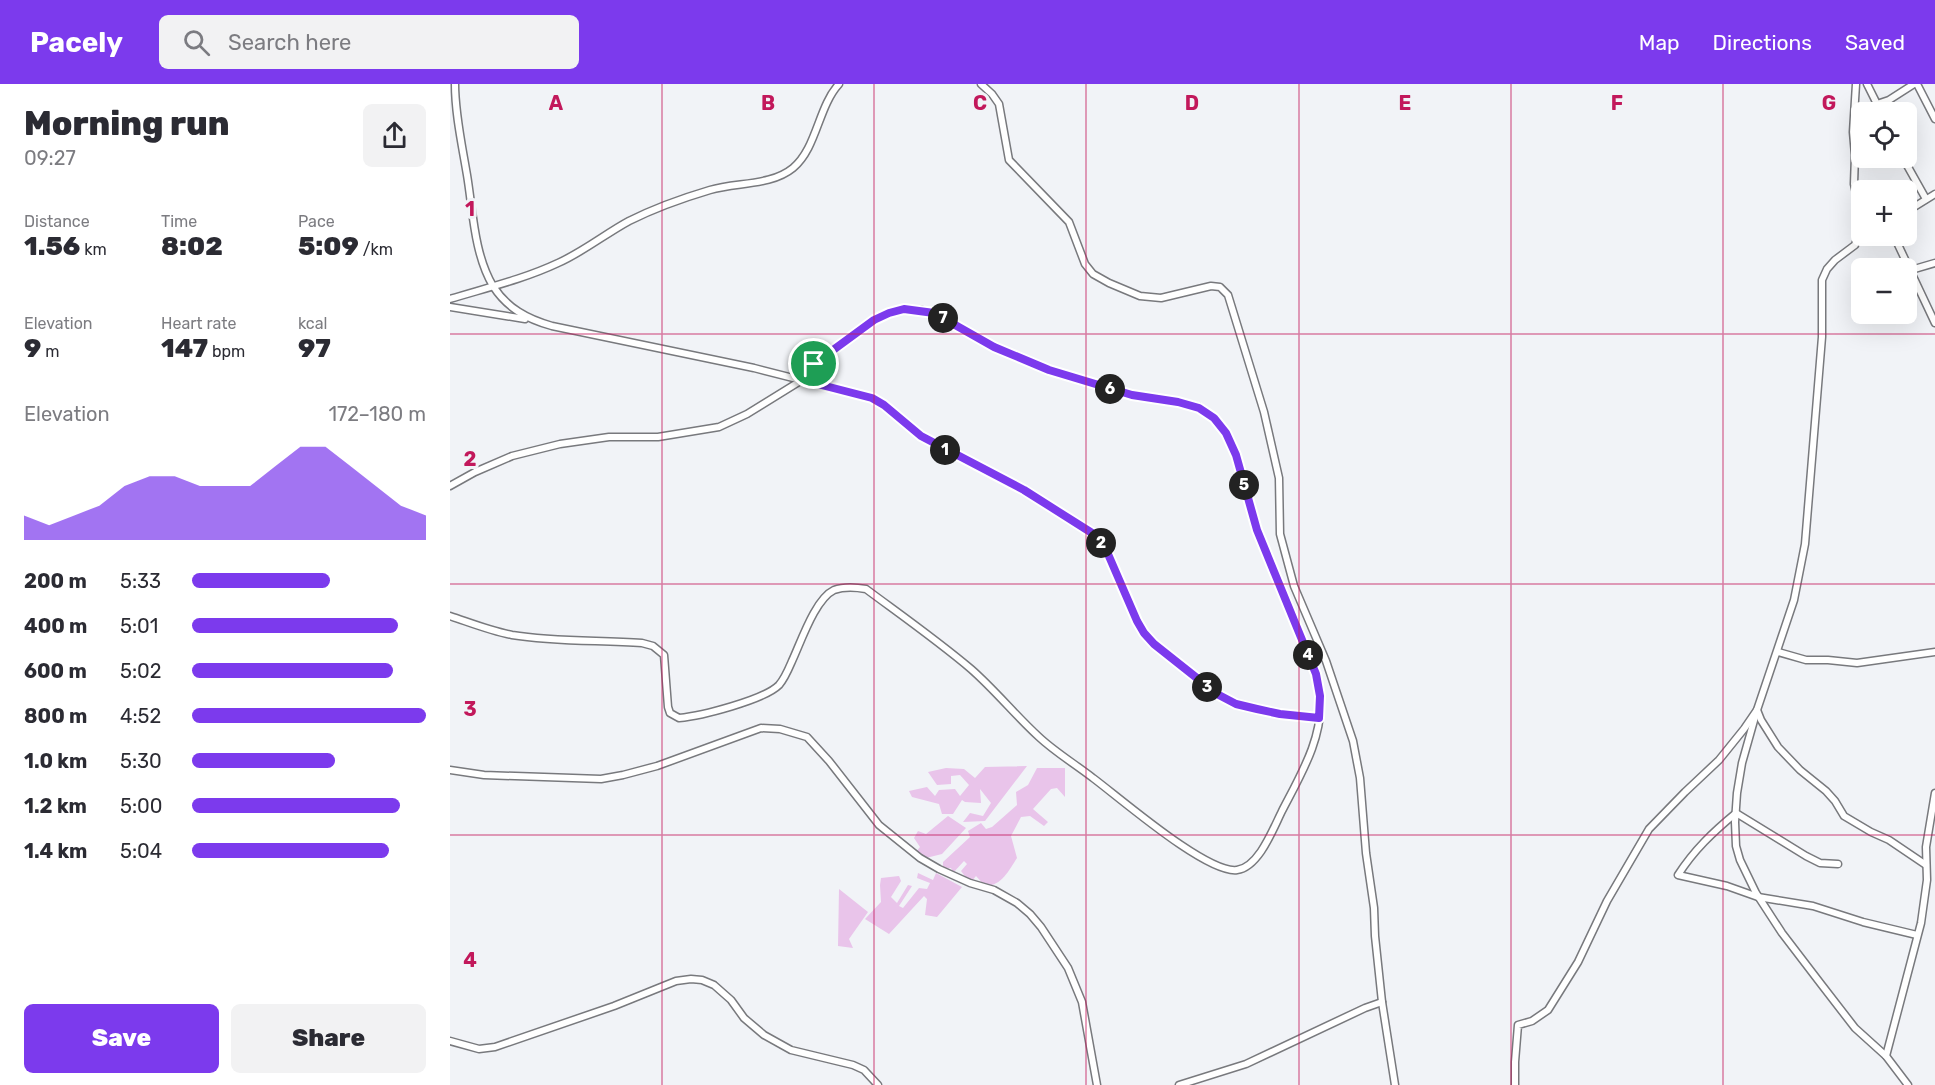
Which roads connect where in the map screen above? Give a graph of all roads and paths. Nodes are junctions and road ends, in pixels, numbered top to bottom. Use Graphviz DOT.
graph roads {
  1 [pos="455,84"];
  2 [pos="839,84"];
  3 [pos="981,84"];
  4 [pos="1856,84"];
  5 [pos="1867,84"];
  6 [pos="1916,84"];
  7 [pos="1876,102"];
  8 [pos="1883,102"];
  9 [pos="1935,119"];
  10 [pos="1908,168"];
  11 [pos="1854,180"];
  12 [pos="1935,194"];
  13 [pos="1926,200"];
  14 [pos="1917,205"];
  15 [pos="1854,246"];
  16 [pos="1935,263"];
  17 [pos="1917,268"];
  18 [pos="1917,283"];
  19 [pos="493,286"];
  20 [pos="450,299"];
  21 [pos="450,307"];
  22 [pos="531,320"];
  23 [pos="1935,323"];
  24 [pos="802,380"];
  25 [pos="450,486"];
  26 [pos="450,616"];
  27 [pos="1778,652"];
  28 [pos="1935,652"];
  29 [pos="1757,710"];
  30 [pos="1319,718"];
  31 [pos="450,770"];
  32 [pos="1935,793"];
  33 [pos="1736,813"];
  34 [pos="1838,864"];
  35 [pos="1926,865"];
  36 [pos="1758,897"];
  37 [pos="1917,935"];
  38 [pos="1382,1002"];
  39 [pos="450,1041"];
  40 [pos="1886,1056"];
  41 [pos="878,1085"];
  42 [pos="1097,1085"];
  43 [pos="1179,1085"];
  44 [pos="1395,1085"];
  45 [pos="1515,1085"];
  46 [pos="1908,1085"];
  1 -- 19 [label="street"];
  2 -- 19 [label="street"];
  3 -- 38 [label="street"];
  4 -- 11 [label="street"];
  5 -- 7 [label="street"];
  6 -- 8 [label="street"];
  6 -- 9 [label="street"];
  10 -- 13 [label="street"];
  12 -- 13 [label="street"];
  13 -- 14 [label="street"];
  15 -- 27 [label="street"];
  16 -- 17 [label="street"];
  18 -- 23 [label="street"];
  19 -- 20 [label="street"];
  19 -- 22 [label="street"];
  21 -- 22 [label="street"];
  22 -- 24 [label="street"];
  24 -- 25 [label="street"];
  24 -- 30 [label="street"];
  24 -- 30 [label="street"];
  26 -- 30 [label="street"];
  27 -- 28 [label="street"];
  27 -- 29 [label="street"];
  29 -- 33 [label="street"];
  29 -- 35 [label="street"];
  29 -- 45 [label="street"];
  31 -- 42 [label="street"];
  32 -- 35 [label="street"];
  33 -- 34 [label="street"];
  33 -- 36 [label="street"];
  33 -- 36 [label="street"];
  35 -- 37 [label="street"];
  36 -- 37 [label="street"];
  36 -- 40 [label="street"];
  37 -- 40 [label="street"];
  38 -- 43 [label="street"];
  38 -- 44 [label="street"];
  39 -- 41 [label="street"];
  40 -- 46 [label="street"];
}
